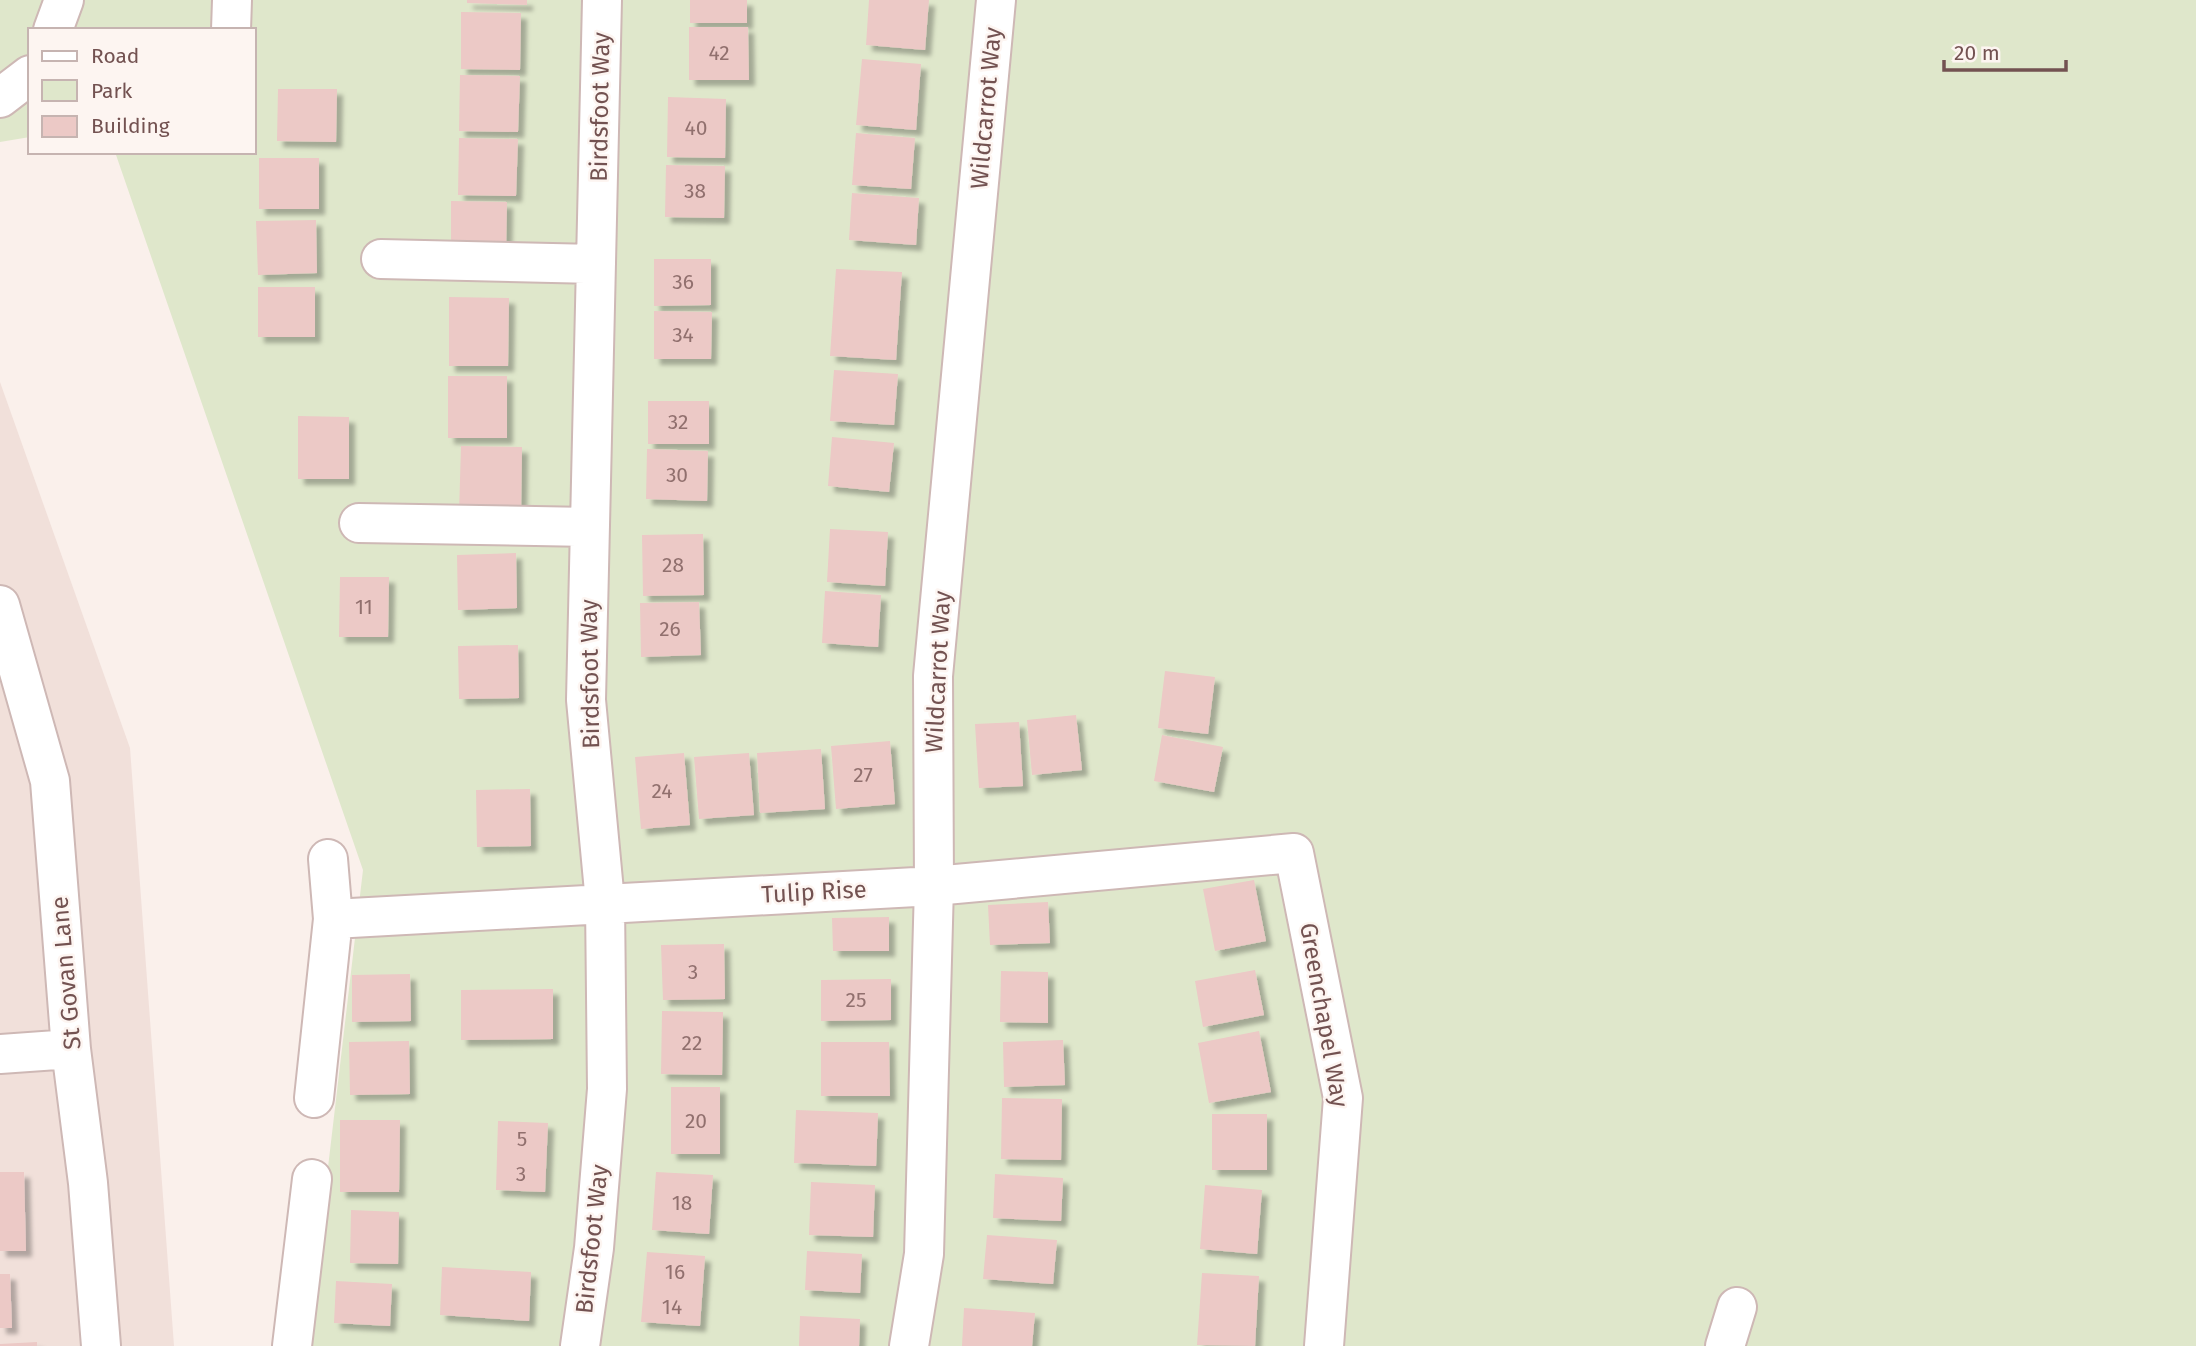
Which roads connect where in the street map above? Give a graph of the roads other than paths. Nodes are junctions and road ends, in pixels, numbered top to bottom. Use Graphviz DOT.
graph roads {
  1 [pos="64,0"];
  2 [pos="232,0"];
  3 [pos="602,0"];
  4 [pos="996,0"];
  5 [pos="54,28"];
  6 [pos="231,28"];
  7 [pos="28,77"];
  8 [pos="0,98"];
  9 [pos="381,259"];
  10 [pos="596,264"];
  11 [pos="359,523"];
  12 [pos="590,527"];
  13 [pos="0,605"];
  14 [pos="1294,853"];
  15 [pos="328,859"];
  16 [pos="934,886"];
  17 [pos="606,902"];
  18 [pos="333,919"];
  19 [pos="71,1049"];
  20 [pos="0,1054"];
  21 [pos="314,1098"];
  22 [pos="312,1179"];
  23 [pos="1737,1307"];
  24 [pos="101,1346"];
  25 [pos="292,1346"];
  26 [pos="580,1346"];
  27 [pos="909,1346"];
  28 [pos="1324,1346"];
  29 [pos="1726,1346"];
  1 -- 5 [label="street"];
  2 -- 6 [label="street"];
  3 -- 10 [label="street, Birdsfoot Way"];
  4 -- 16 [label="street, Wildcarrot Way"];
  7 -- 8 [label="street"];
  9 -- 10 [label="street"];
  10 -- 12 [label="street, Birdsfoot Way"];
  11 -- 12 [label="street"];
  12 -- 17 [label="street, Birdsfoot Way"];
  13 -- 19 [label="street, St Govan Lane"];
  14 -- 16 [label="street, Tulip Rise"];
  14 -- 28 [label="street, Greenchapel Way"];
  15 -- 18 [label="street"];
  16 -- 17 [label="street, Tulip Rise"];
  16 -- 27 [label="street, Wildcarrot Way"];
  17 -- 18 [label="street, Tulip Rise"];
  17 -- 26 [label="street, Birdsfoot Way"];
  18 -- 21 [label="street"];
  19 -- 20 [label="street"];
  19 -- 24 [label="street, St Govan Lane"];
  22 -- 25 [label="street"];
  23 -- 29 [label="street"];
}
